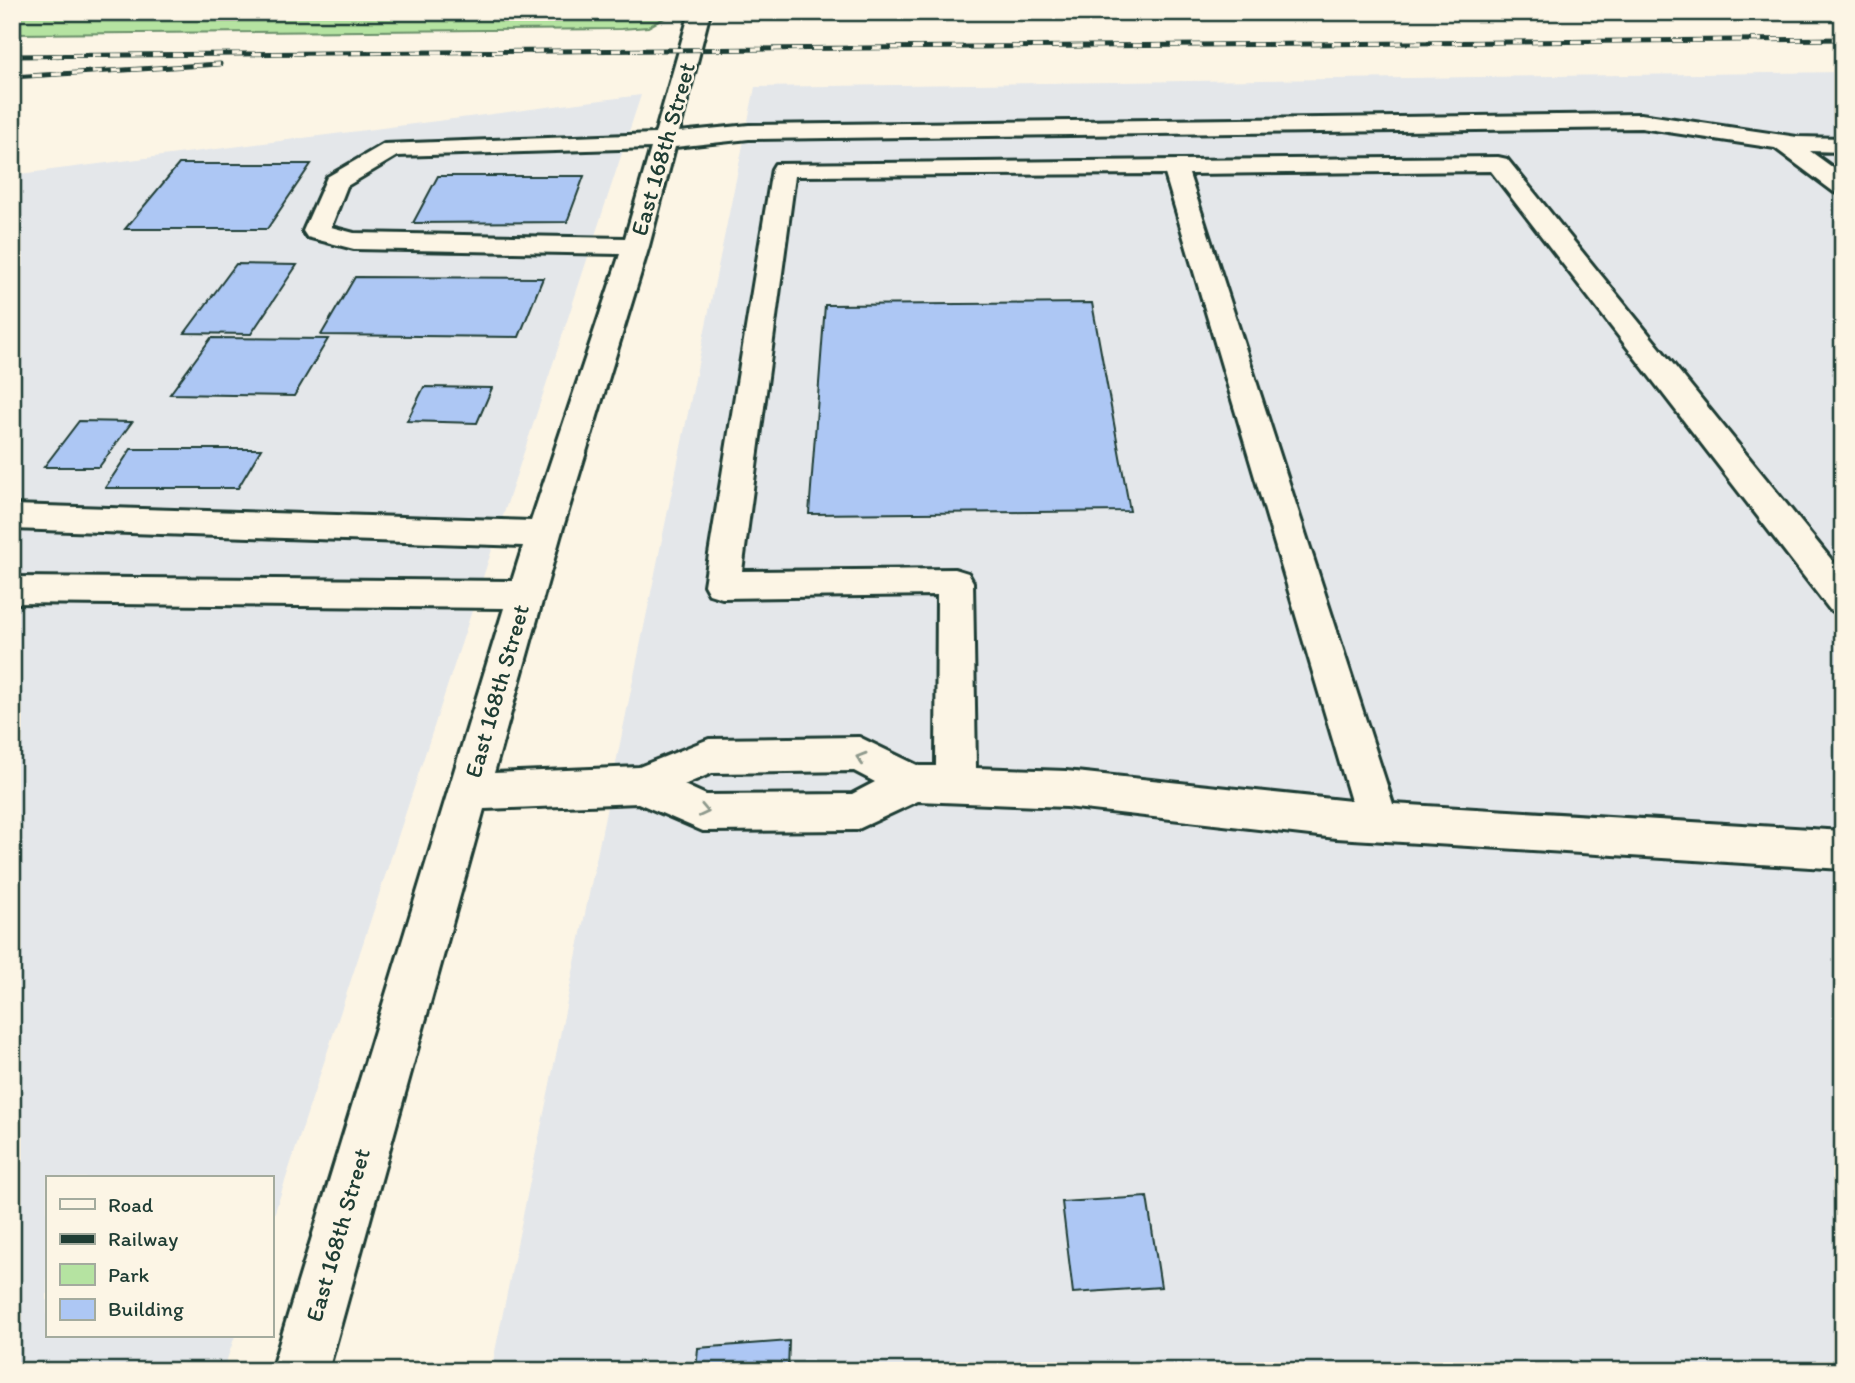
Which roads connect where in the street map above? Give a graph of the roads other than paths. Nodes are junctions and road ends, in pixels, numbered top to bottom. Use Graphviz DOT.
graph roads {
  1 [pos="700,12"];
  2 [pos="664,141"];
  3 [pos="1782,142"];
  4 [pos="1843,145"];
  5 [pos="1175,167"];
  6 [pos="1843,187"];
  7 [pos="636,247"];
  8 [pos="12,517"];
  9 [pos="544,534"];
  10 [pos="12,590"];
  11 [pos="525,595"];
  12 [pos="1843,600"];
  13 [pos="914,783"];
  14 [pos="641,785"];
  15 [pos="956,785"];
  16 [pos="468,793"];
  17 [pos="1378,822"];
  18 [pos="1843,849"];
  19 [pos="299,1371"];
  1 -- 2 [label="street, East 168th Street"];
  2 -- 3 [label="street"];
  2 -- 7 [label="street, East 168th Street"];
  2 -- 7 [label="street"];
  3 -- 4 [label="street"];
  3 -- 6 [label="street"];
  5 -- 12 [label="street"];
  5 -- 15 [label="street"];
  5 -- 17 [label="street"];
  7 -- 9 [label="street, East 168th Street"];
  8 -- 9 [label="street"];
  9 -- 11 [label="street, East 168th Street"];
  10 -- 11 [label="street"];
  11 -- 16 [label="street, East 168th Street"];
  14 -- 13 [label="street, one-way"];
  13 -- 14 [label="street, one-way"];
  13 -- 15 [label="street"];
  14 -- 16 [label="street"];
  15 -- 17 [label="street"];
  16 -- 19 [label="street, East 168th Street"];
  17 -- 18 [label="street"];
}
